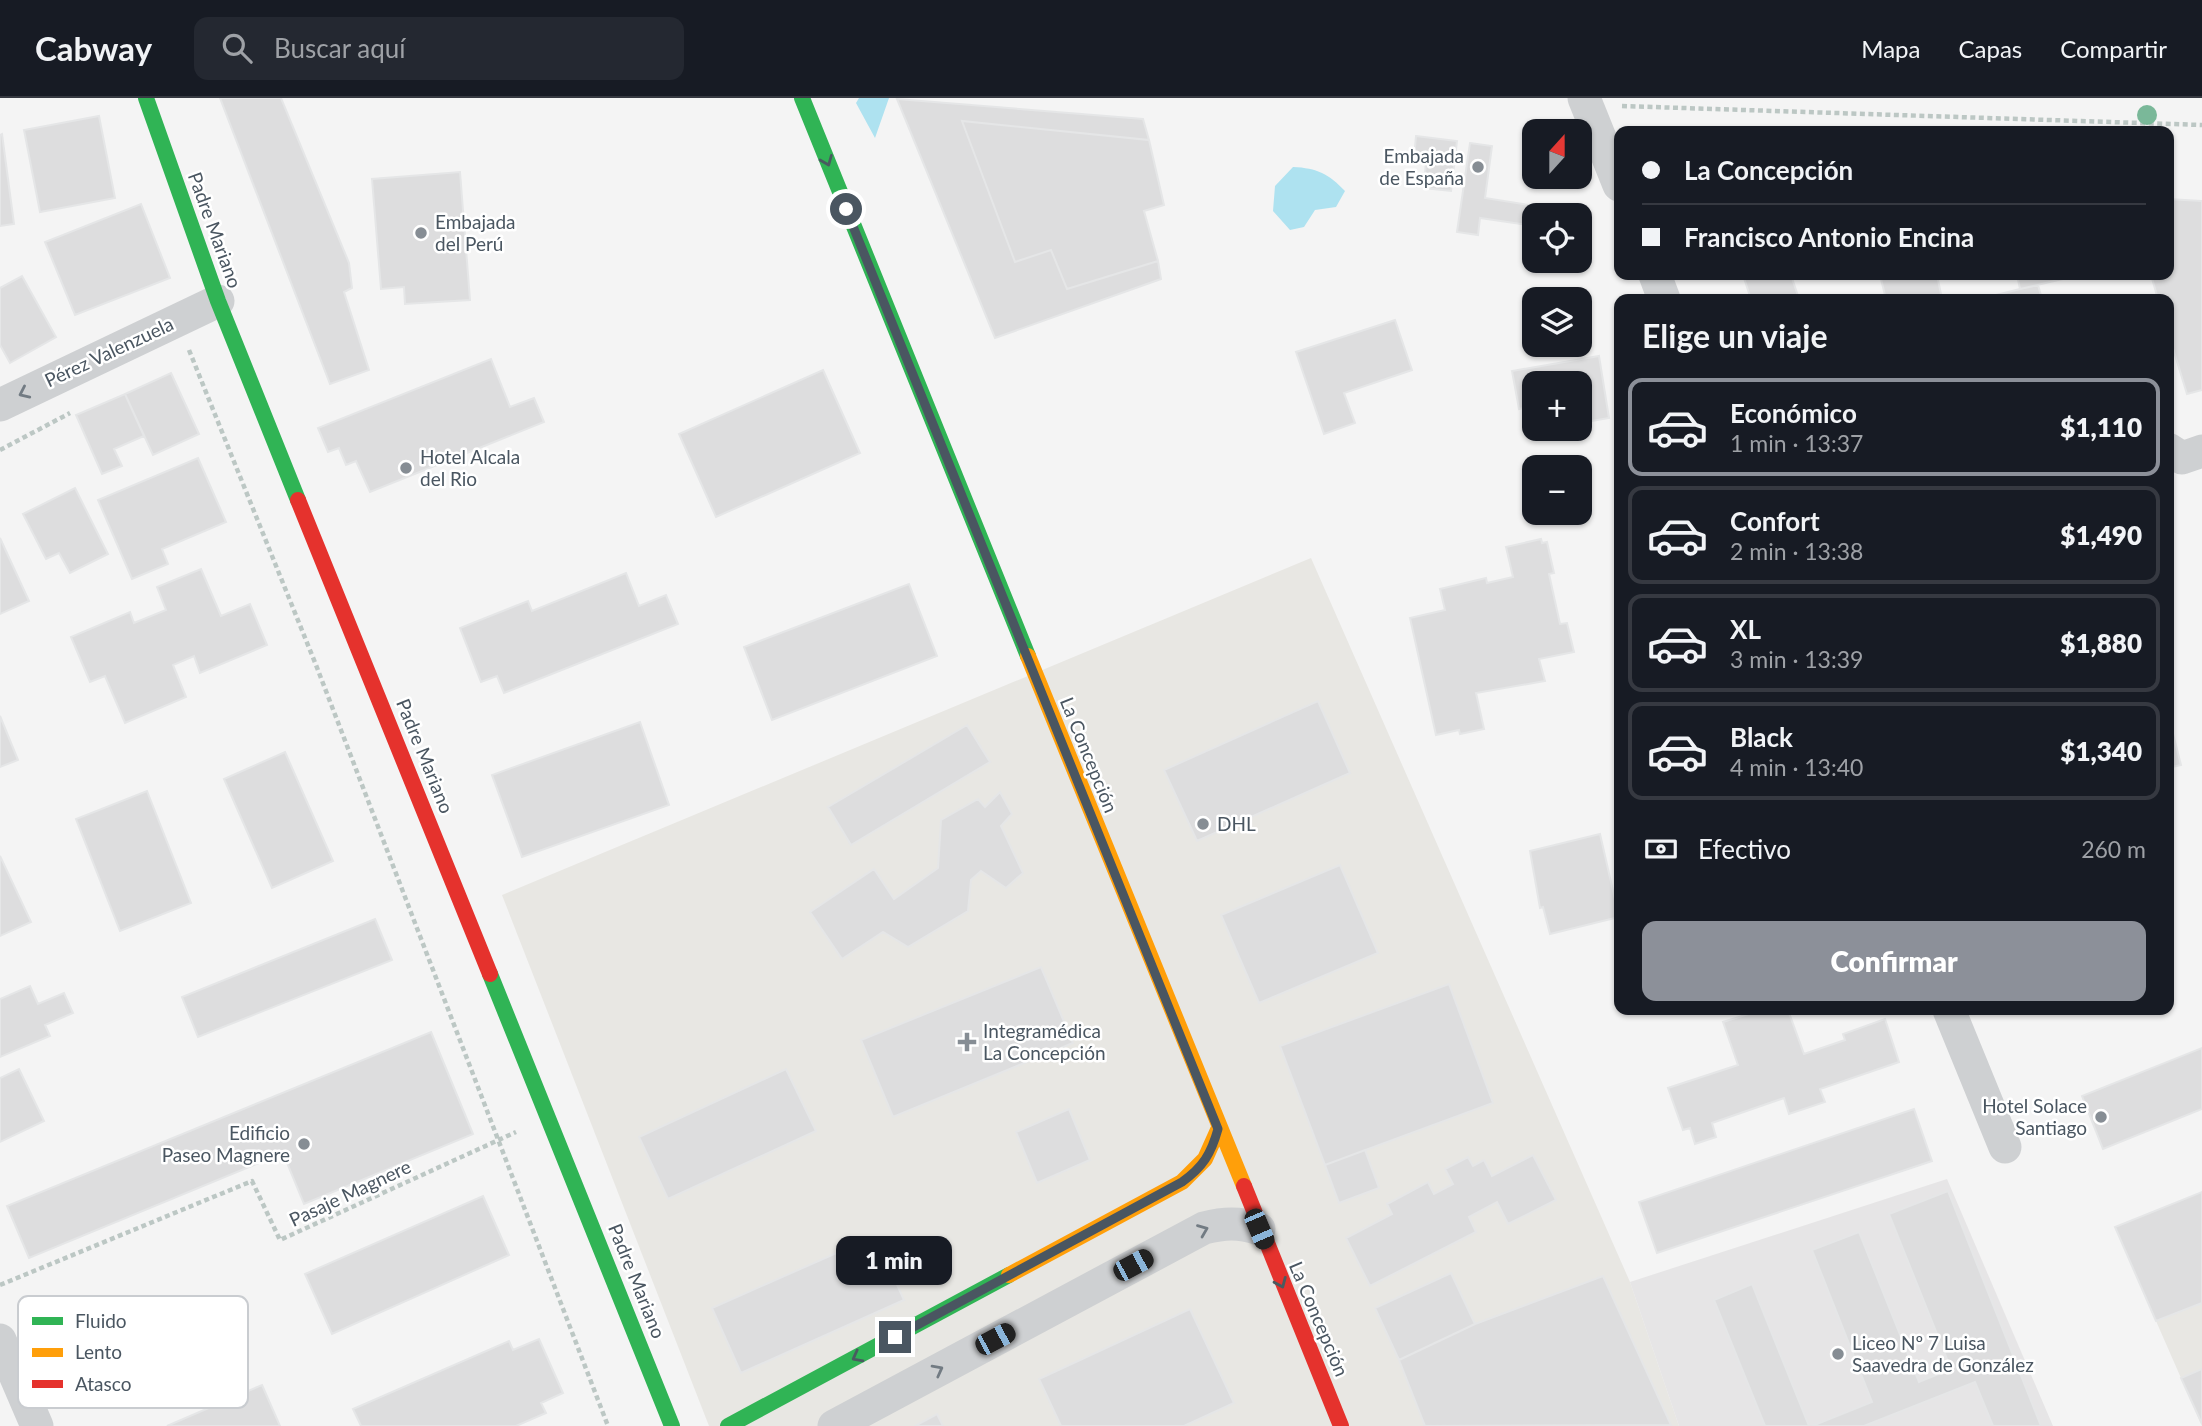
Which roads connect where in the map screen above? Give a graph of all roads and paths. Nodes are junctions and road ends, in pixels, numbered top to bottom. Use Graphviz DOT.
graph roads {
  1 [pos="146,98"];
  2 [pos="802,98"];
  3 [pos="1585,101"];
  4 [pos="2202,125"];
  5 [pos="1614,173"];
  6 [pos="218,300"];
  7 [pos="189,351"];
  8 [pos="0,405"];
  9 [pos="2202,451"];
  10 [pos="2174,453"];
  11 [pos="1951,1015"];
  12 [pos="548,1118"];
  13 [pos="1218,1129"];
  14 [pos="498,1141"];
  15 [pos="2006,1147"];
  16 [pos="1133,1210"];
  17 [pos="1259,1229"];
  18 [pos="1156,1253"];
  19 [pos="0,1285"];
  20 [pos="0,1340"];
  21 [pos="18,1382"];
  22 [pos="29,1408"];
  23 [pos="37,1426"];
  24 [pos="608,1426"];
  25 [pos="673,1426"];
  26 [pos="729,1426"];
  27 [pos="834,1426"];
  28 [pos="1340,1426"];
  1 -- 6 [label="street, Padre Mariano"];
  2 -- 13 [label="street, La Concepción, one-way"];
  3 -- 4 [label="path"];
  3 -- 5 [label="street"];
  6 -- 8 [label="street, Pérez Valenzuela, one-way"];
  6 -- 12 [label="street, Padre Mariano"];
  7 -- 14 [label="path"];
  9 -- 10 [label="street"];
  11 -- 15 [label="street"];
  12 -- 14 [label="path, Pasaje Magnere"];
  12 -- 25 [label="street, Padre Mariano"];
  13 -- 16 [label="street"];
  13 -- 17 [label="street, La Concepción"];
  14 -- 19 [label="path, Pasaje Magnere"];
  14 -- 24 [label="path"];
  16 -- 18 [label="street"];
  16 -- 26 [label="street, one-way"];
  18 -- 17 [label="street, one-way"];
  17 -- 28 [label="street, La Concepción, one-way"];
  27 -- 18 [label="street, one-way"];
  20 -- 21 [label="street"];
  22 -- 23 [label="street"];
}
